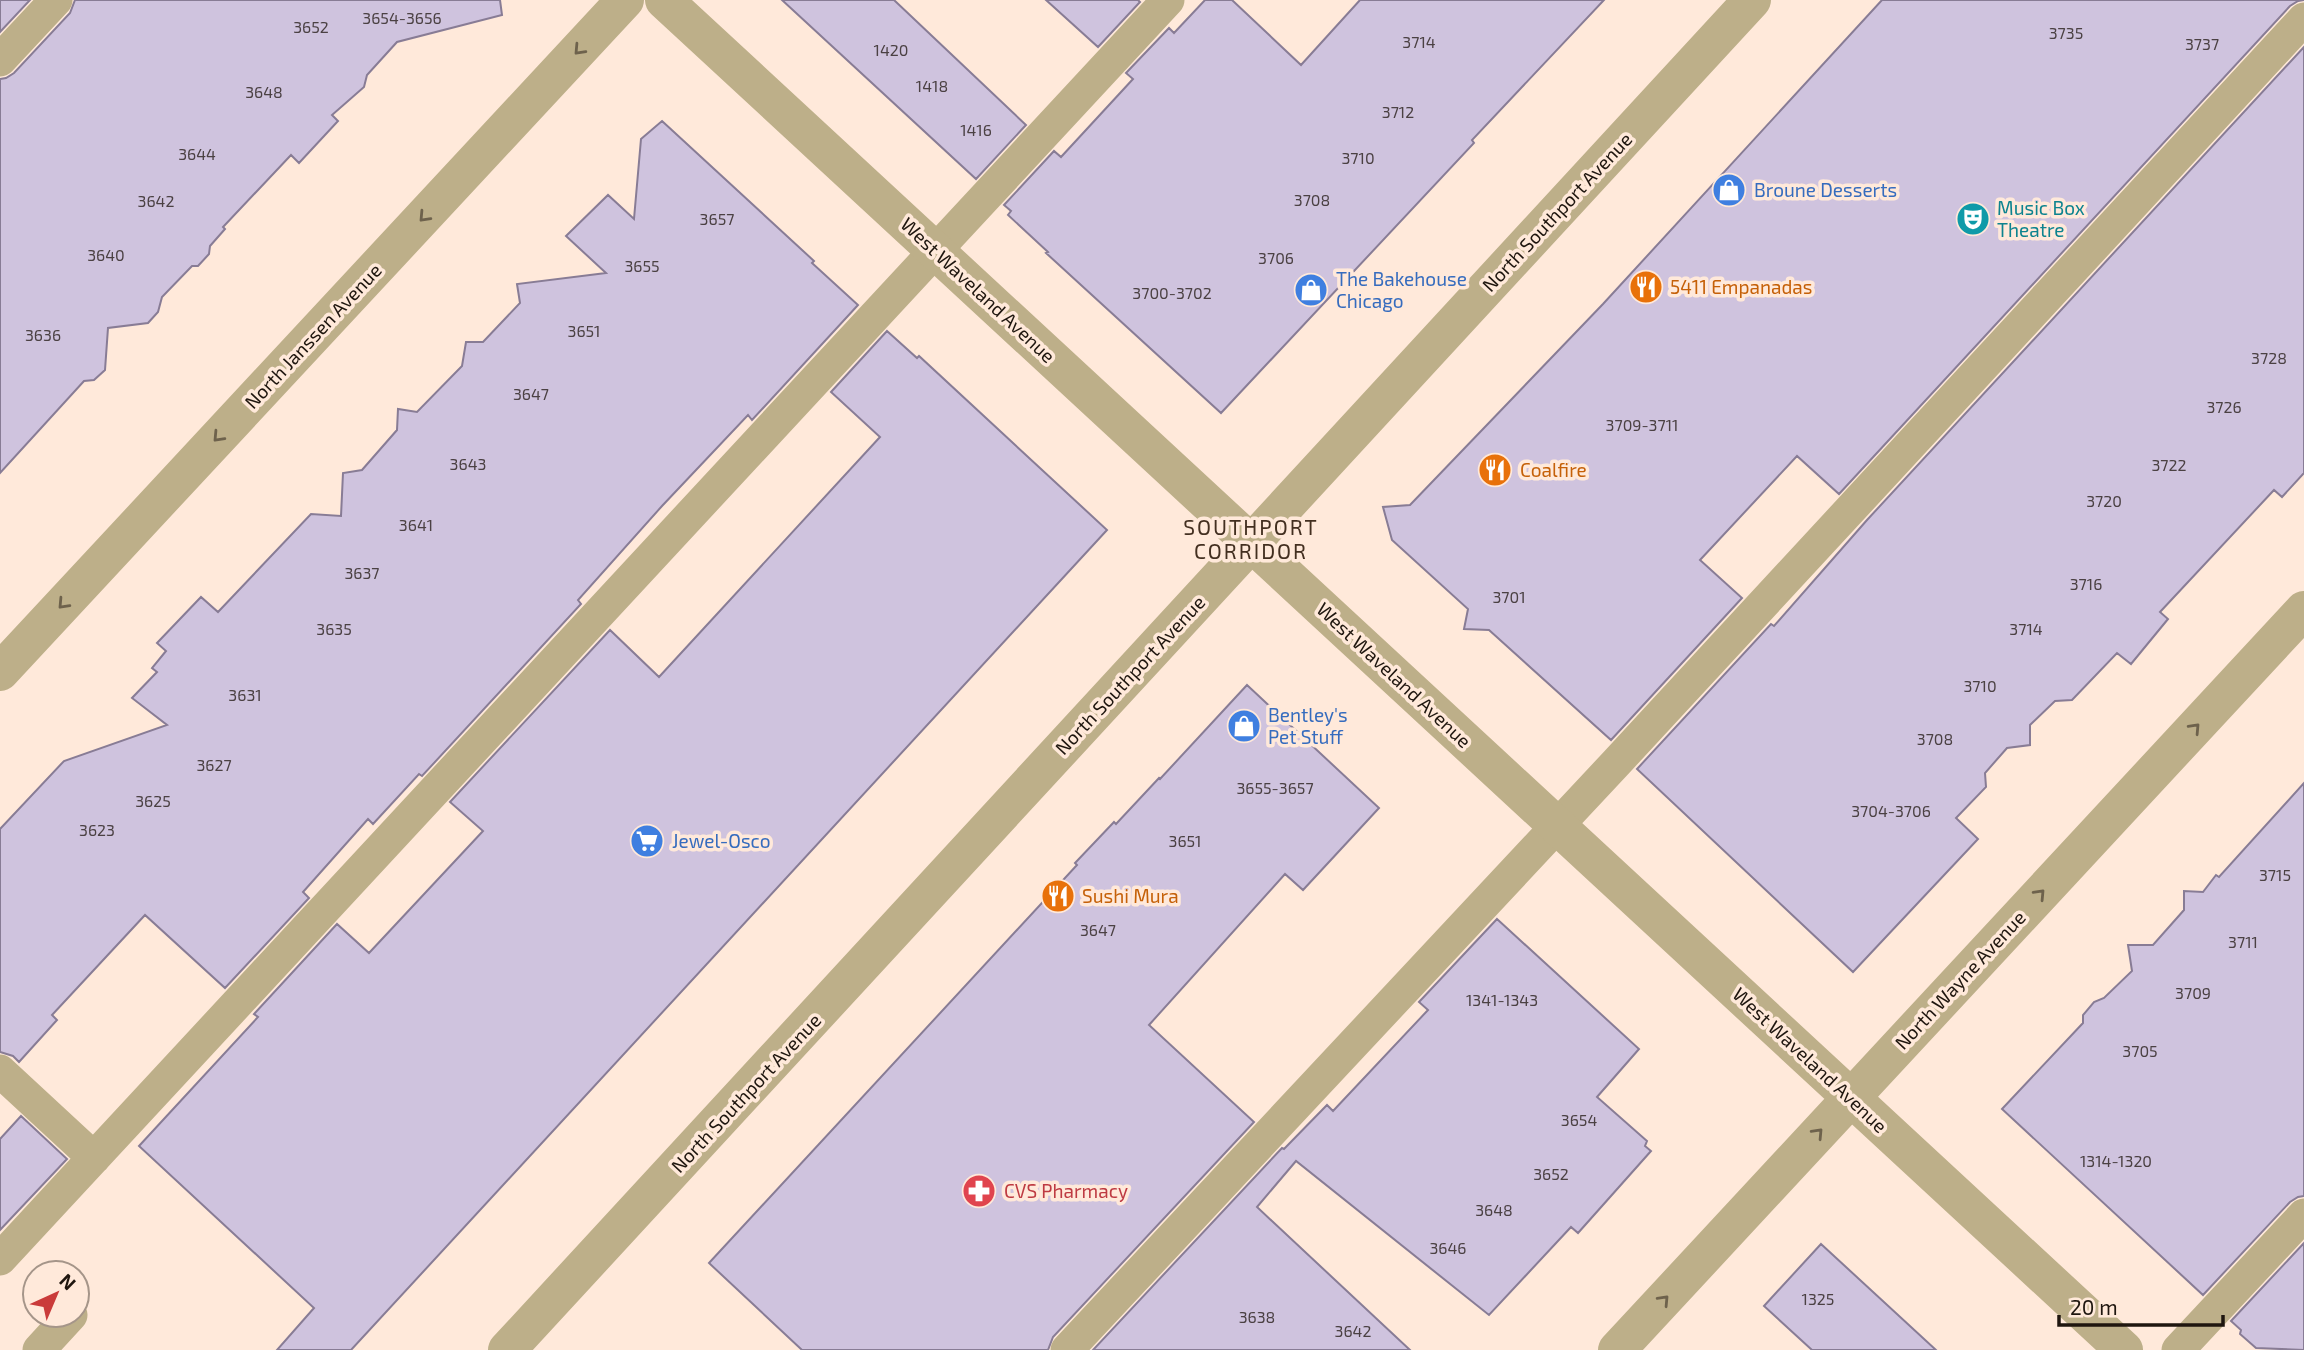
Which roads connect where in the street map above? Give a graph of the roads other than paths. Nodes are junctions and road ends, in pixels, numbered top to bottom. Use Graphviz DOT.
graph roads {
  1 [pos="56,0"];
  2 [pos="625,0"];
  3 [pos="664,0"];
  4 [pos="1168,0"];
  5 [pos="1752,0"];
  6 [pos="2304,19"];
  7 [pos="0,60"];
  8 [pos="935,251"];
  9 [pos="1251,544"];
  10 [pos="2304,610"];
  11 [pos="0,672"];
  12 [pos="1557,827"];
  13 [pos="0,1071"];
  14 [pos="1851,1098"];
  15 [pos="94,1158"];
  16 [pos="2304,1215"];
  17 [pos="0,1259"];
  18 [pos="58,1329"];
  19 [pos="38,1350"];
  20 [pos="507,1350"];
  21 [pos="1067,1350"];
  22 [pos="1618,1350"];
  23 [pos="2124,1350"];
  24 [pos="2178,1350"];
  1 -- 7 [label="lane"];
  2 -- 11 [label="street, North Janssen Avenue, one-way"];
  3 -- 8 [label="street, West Waveland Avenue"];
  4 -- 8 [label="lane"];
  5 -- 9 [label="street, North Southport Avenue"];
  6 -- 12 [label="lane"];
  8 -- 9 [label="street, West Waveland Avenue"];
  8 -- 15 [label="lane"];
  9 -- 12 [label="street, West Waveland Avenue"];
  9 -- 20 [label="street, North Southport Avenue"];
  14 -- 10 [label="street, North Wayne Avenue, one-way"];
  12 -- 14 [label="street, West Waveland Avenue"];
  12 -- 21 [label="lane"];
  13 -- 15 [label="lane"];
  22 -- 14 [label="street, North Wayne Avenue, one-way"];
  14 -- 23 [label="street, West Waveland Avenue"];
  15 -- 17 [label="lane"];
  16 -- 24 [label="lane"];
  18 -- 19 [label="lane"];
}
